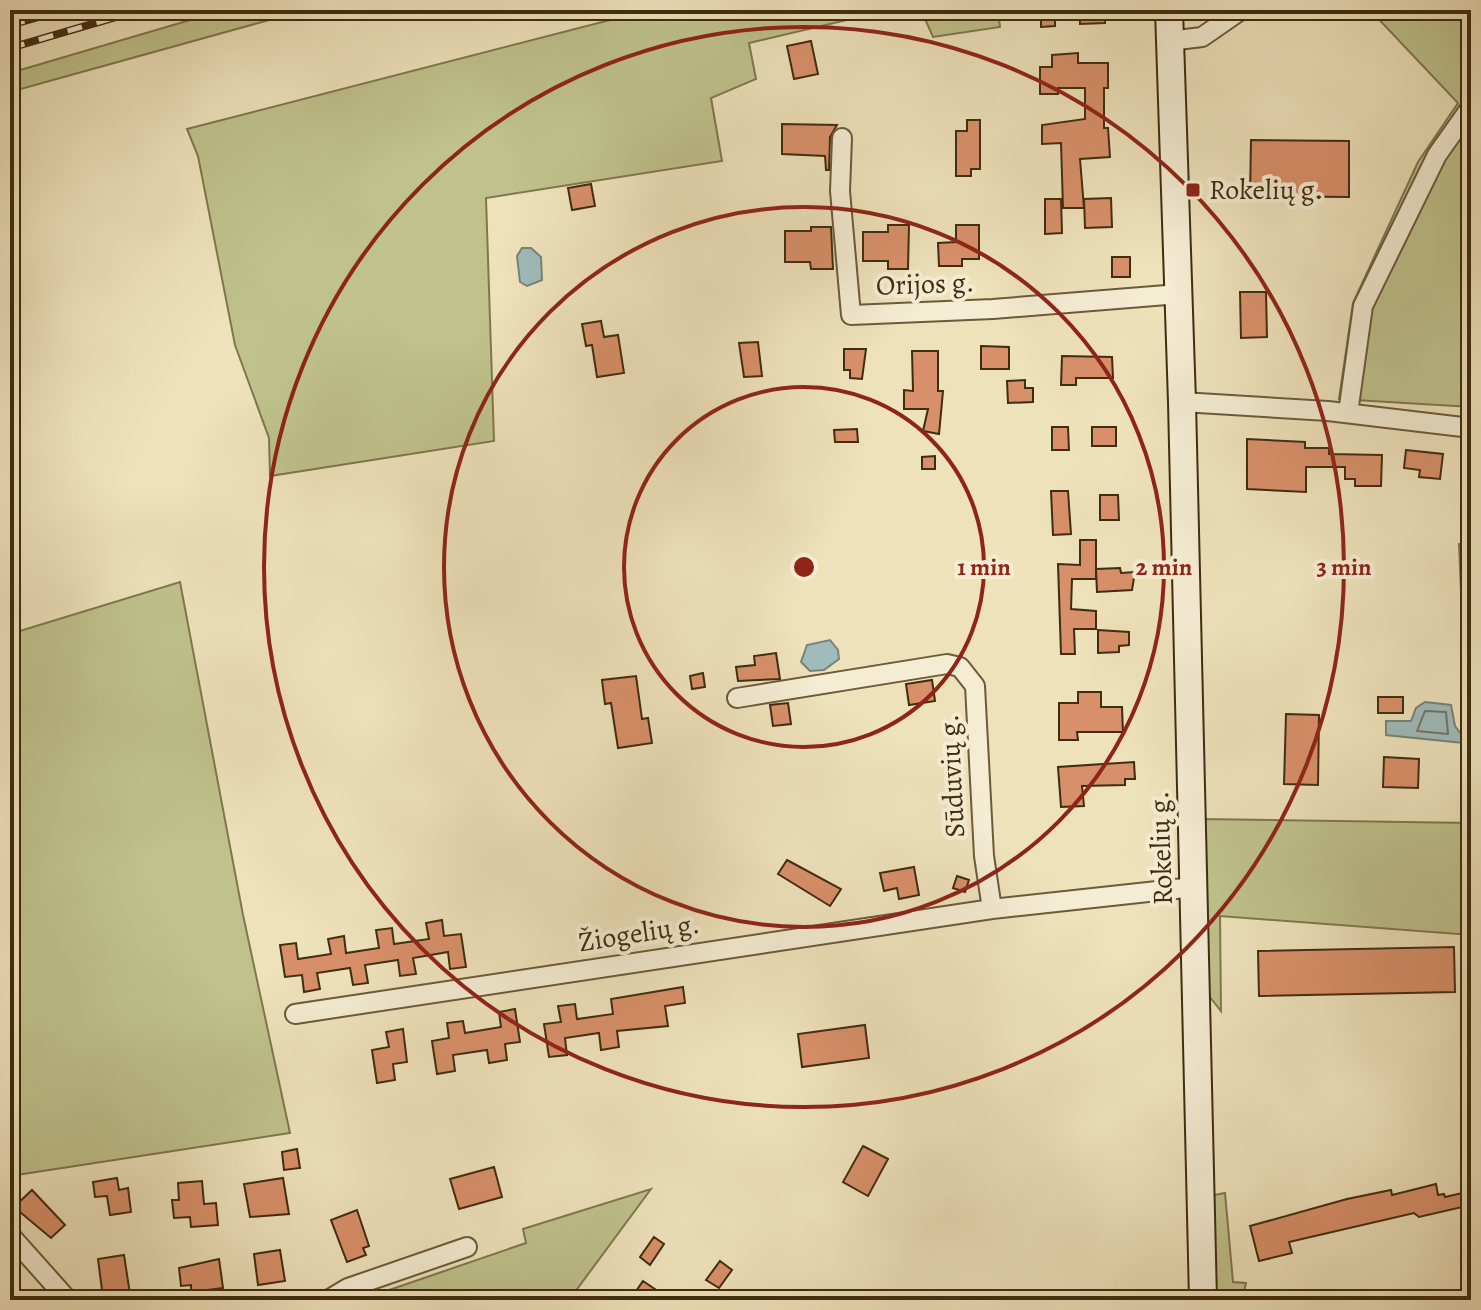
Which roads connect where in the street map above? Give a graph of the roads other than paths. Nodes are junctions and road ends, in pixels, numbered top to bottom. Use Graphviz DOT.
graph roads {
  1 [pos="1169,10"];
  2 [pos="1241,10"];
  3 [pos="1169,41"];
  4 [pos="1471,107"];
  5 [pos="842,138"];
  6 [pos="1179,294"];
  7 [pos="1182,402"];
  8 [pos="1348,413"];
  9 [pos="1471,428"];
  10 [pos="737,698"];
  11 [pos="1194,887"];
  12 [pos="992,909"];
  13 [pos="295,1014"];
  14 [pos="10,1235"];
  15 [pos="467,1247"];
  16 [pos="68,1300"];
  17 [pos="328,1300"];
  18 [pos="1203,1300"];
  1 -- 3 [label="main road, Rokelių g."];
  2 -- 3 [label="street"];
  3 -- 6 [label="main road, Rokelių g."];
  4 -- 8 [label="street"];
  5 -- 6 [label="street, Orijos g."];
  6 -- 7 [label="main road, Rokelių g."];
  7 -- 8 [label="street"];
  7 -- 11 [label="main road, Rokelių g."];
  8 -- 9 [label="street"];
  10 -- 12 [label="street, Sūduvių g."];
  11 -- 12 [label="street"];
  11 -- 18 [label="main road, Rokelių g."];
  12 -- 13 [label="street, Žiogelių g."];
  14 -- 16 [label="street"];
  15 -- 17 [label="street"];
}
